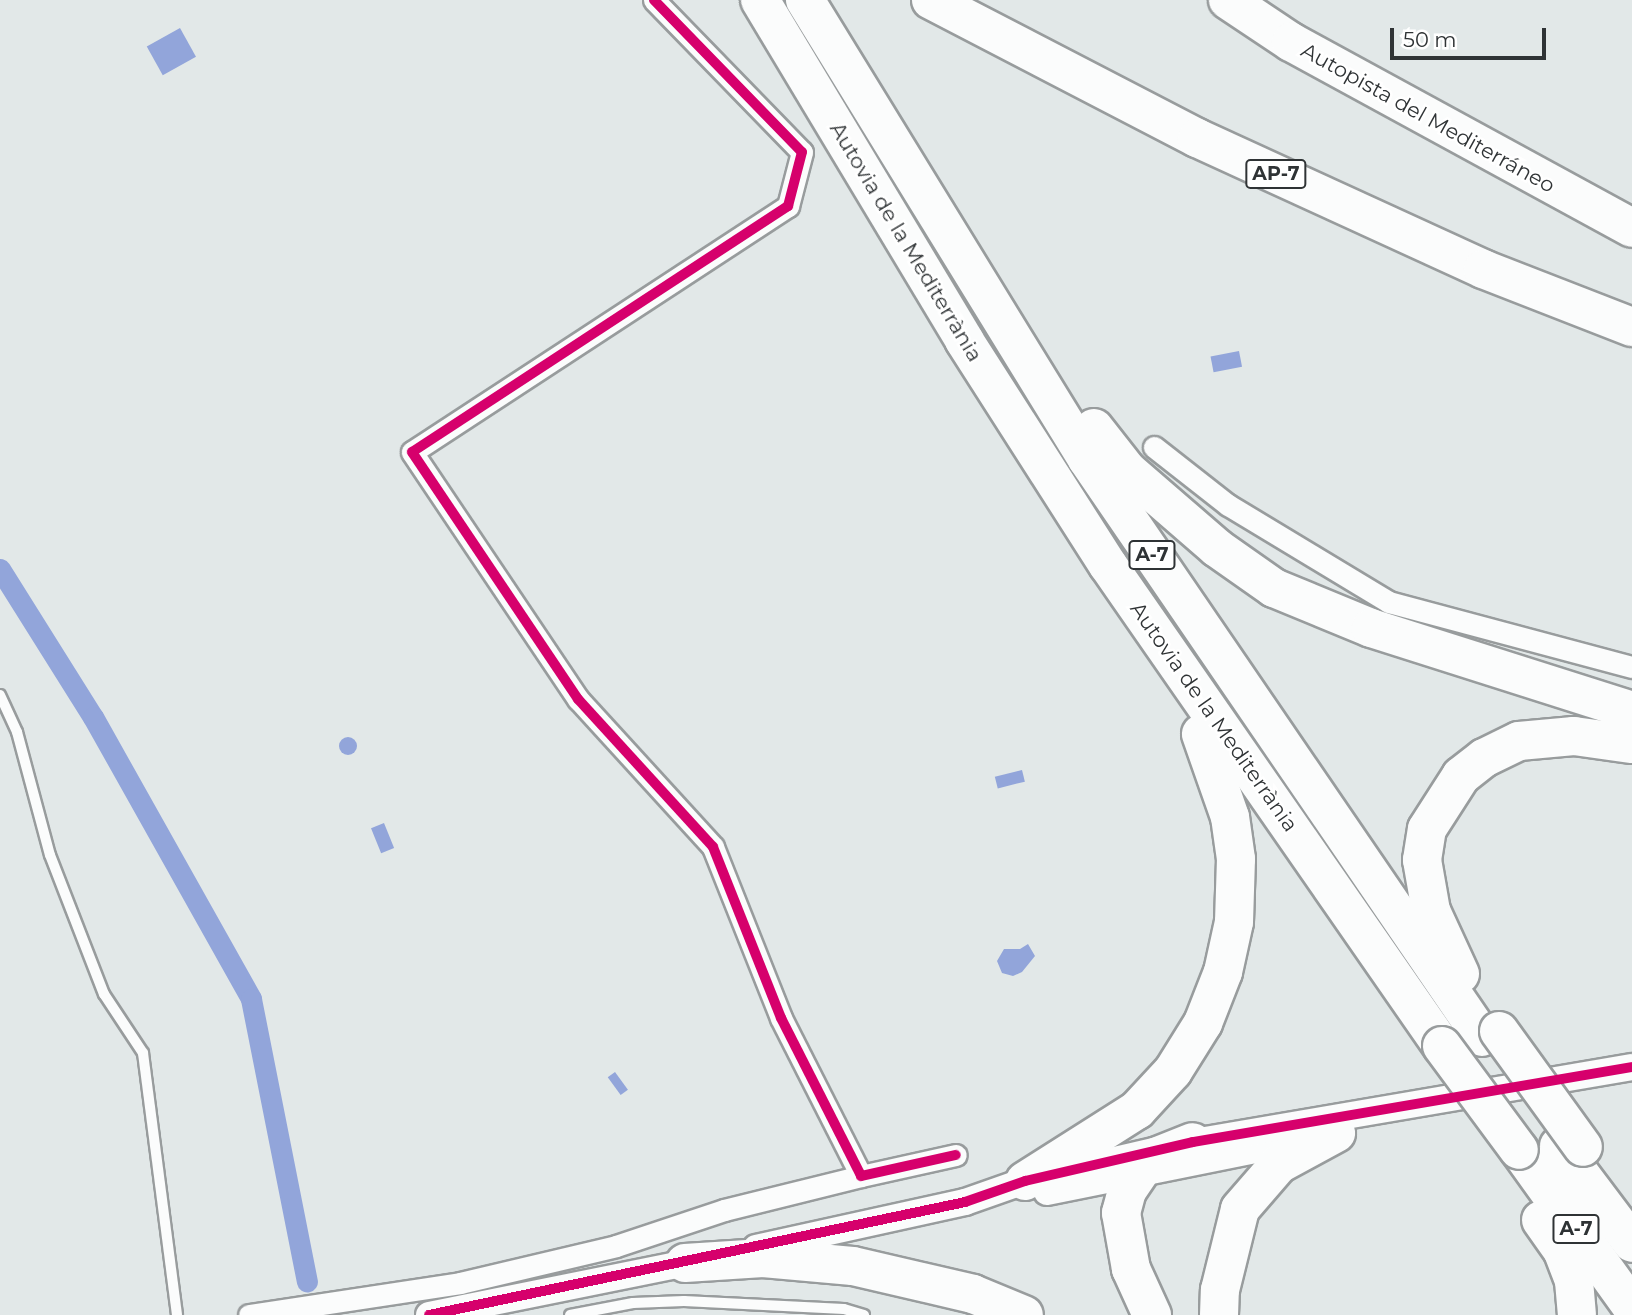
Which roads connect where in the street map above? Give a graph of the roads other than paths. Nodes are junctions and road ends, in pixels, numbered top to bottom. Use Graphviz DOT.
graph roads {
  1 [pos="654,0"];
  2 [pos="760,0"];
  3 [pos="805,0"];
  4 [pos="930,0"];
  5 [pos="1228,0"];
  6 [pos="1632,228"];
  7 [pos="955,246"];
  8 [pos="1632,327"];
  9 [pos="1154,447"];
  10 [pos="1108,565"];
  11 [pos="1632,667"];
  12 [pos="0,695"];
  13 [pos="1632,711"];
  14 [pos="1200,734"];
  15 [pos="1632,744"];
  16 [pos="1490,1034"];
  17 [pos="1434,1049"];
  18 [pos="1632,1067"];
  19 [pos="1493,1093"];
  20 [pos="1336,1133"];
  21 [pos="1193,1142"];
  22 [pos="1571,1146"];
  23 [pos="1507,1151"];
  24 [pos="956,1155"];
  25 [pos="1138,1174"];
  26 [pos="862,1176"];
  27 [pos="1025,1181"];
  28 [pos="965,1202"];
  29 [pos="1632,1212"];
  30 [pos="1632,1243"];
  31 [pos="685,1264"];
  32 [pos="1632,1307"];
  33 [pos="177,1315"];
  34 [pos="249,1315"];
  35 [pos="429,1315"];
  36 [pos="570,1315"];
  37 [pos="864,1315"];
  38 [pos="1024,1315"];
  39 [pos="1152,1315"];
  40 [pos="1219,1315"];
  41 [pos="1577,1315"];
  1 -- 26 [label="street"];
  2 -- 10 [label="highway, Autovia de la Mediterrània / A-7"];
  3 -- 7 [label="highway, Autovia de la Mediterrània / A-7"];
  4 -- 8 [label="highway, AP-7"];
  5 -- 6 [label="highway, Autopista del Mediterráneo"];
  7 -- 13 [label="highway"];
  7 -- 16 [label="highway, Autovia de la Mediterrània / A-7"];
  9 -- 11 [label="street"];
  10 -- 14 [label="highway"];
  10 -- 17 [label="highway, Autovia de la Mediterrània / A-7"];
  12 -- 33 [label="lane"];
  14 -- 17 [label="highway"];
  14 -- 27 [label="highway"];
  15 -- 16 [label="highway"];
  16 -- 22 [label="highway, Autovia de la Mediterrània / A-7"];
  17 -- 23 [label="highway, Autovia de la Mediterrània / A-7, bridge"];
  18 -- 19 [label="street"];
  19 -- 20 [label="street"];
  19 -- 21 [label="street"];
  20 -- 25 [label="street"];
  20 -- 40 [label="highway"];
  21 -- 25 [label="highway"];
  21 -- 27 [label="street"];
  22 -- 29 [label="highway"];
  22 -- 30 [label="highway, Autovia de la Mediterrània / A-7"];
  23 -- 32 [label="highway, Autovia de la Mediterrània / A-7"];
  23 -- 41 [label="highway"];
  24 -- 26 [label="street"];
  25 -- 28 [label="street"];
  25 -- 39 [label="highway"];
  26 -- 34 [label="street"];
  27 -- 28 [label="street"];
  28 -- 31 [label="street"];
  31 -- 35 [label="street"];
  31 -- 38 [label="highway"];
  36 -- 37 [label="lane"];
}
